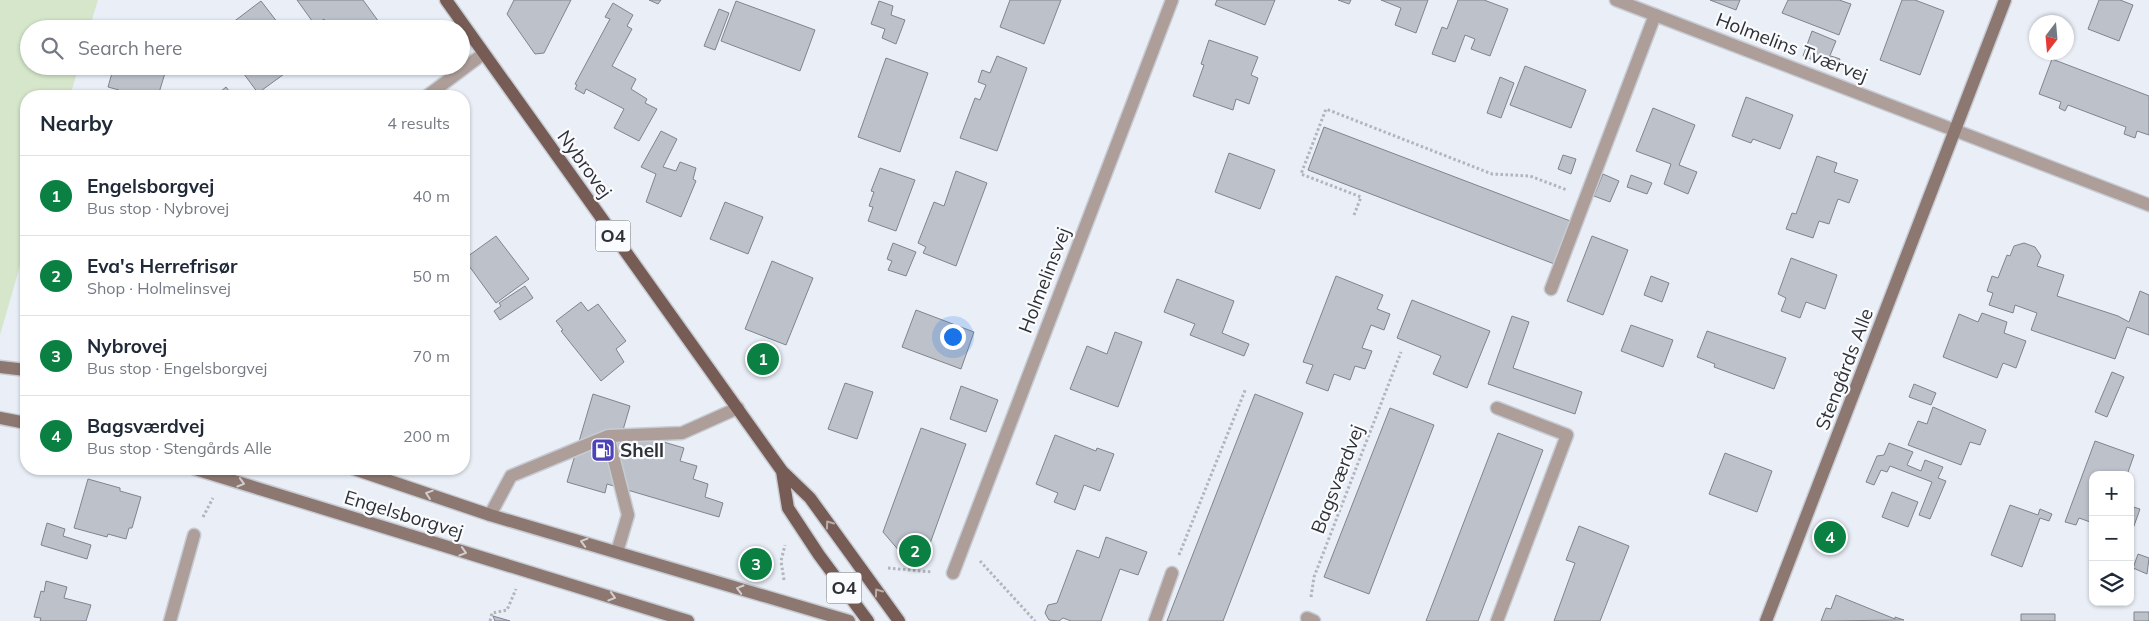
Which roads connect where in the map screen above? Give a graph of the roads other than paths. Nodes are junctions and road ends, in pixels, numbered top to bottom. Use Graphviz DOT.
graph roads {
  1 [pos="446,0"];
  2 [pos="1172,0"];
  3 [pos="1616,0"];
  4 [pos="2005,0"];
  5 [pos="1655,15"];
  6 [pos="460,20"];
  7 [pos="470,35"];
  8 [pos="483,54"];
  9 [pos="470,64"];
  10 [pos="455,75"];
  11 [pos="435,90"];
  12 [pos="1956,130"];
  13 [pos="2149,206"];
  14 [pos="1551,289"];
  15 [pos="0,367"];
  16 [pos="20,369"];
  17 [pos="738,408"];
  18 [pos="1497,408"];
  19 [pos="0,418"];
  20 [pos="20,422"];
  21 [pos="608,436"];
  22 [pos="782,470"];
  23 [pos="214,475"];
  24 [pos="372,475"];
  25 [pos="490,515"];
  26 [pos="194,535"];
  27 [pos="617,552"];
  28 [pos="952,573"];
  29 [pos="1172,573"];
  30 [pos="170,621"];
  31 [pos="688,621"];
  32 [pos="849,621"];
  33 [pos="868,621"];
  34 [pos="900,621"];
  35 [pos="1155,621"];
  36 [pos="1497,621"];
  37 [pos="1766,621"];
  1 -- 6 [label="main road, Nybrovej / O4"];
  2 -- 28 [label="street, Holmelinsvej"];
  3 -- 5 [label="street, Holmelins Tværvej"];
  4 -- 12 [label="street, Stengårds Alle"];
  5 -- 12 [label="street, Holmelins Tværvej"];
  5 -- 14 [label="street"];
  7 -- 8 [label="main road, Nybrovej / O4"];
  8 -- 9 [label="street"];
  8 -- 17 [label="main road, Nybrovej / O4"];
  10 -- 11 [label="street"];
  12 -- 13 [label="street"];
  12 -- 37 [label="street, Stengårds Alle"];
  15 -- 16 [label="street"];
  17 -- 21 [label="street"];
  17 -- 22 [label="main road, Nybrovej / O4"];
  18 -- 36 [label="street"];
  19 -- 20 [label="street"];
  21 -- 25 [label="street"];
  21 -- 27 [label="street"];
  22 -- 33 [label="main road, Nybrovej / O4"];
  34 -- 22 [label="main road, Nybrovej / O4, one-way"];
  23 -- 31 [label="street, Engelsborgvej, one-way"];
  25 -- 24 [label="street, Engelsborgvej, one-way"];
  27 -- 25 [label="street, Engelsborgvej, one-way"];
  26 -- 30 [label="street"];
  32 -- 27 [label="street, Engelsborgvej, one-way"];
  29 -- 35 [label="street"];
}
